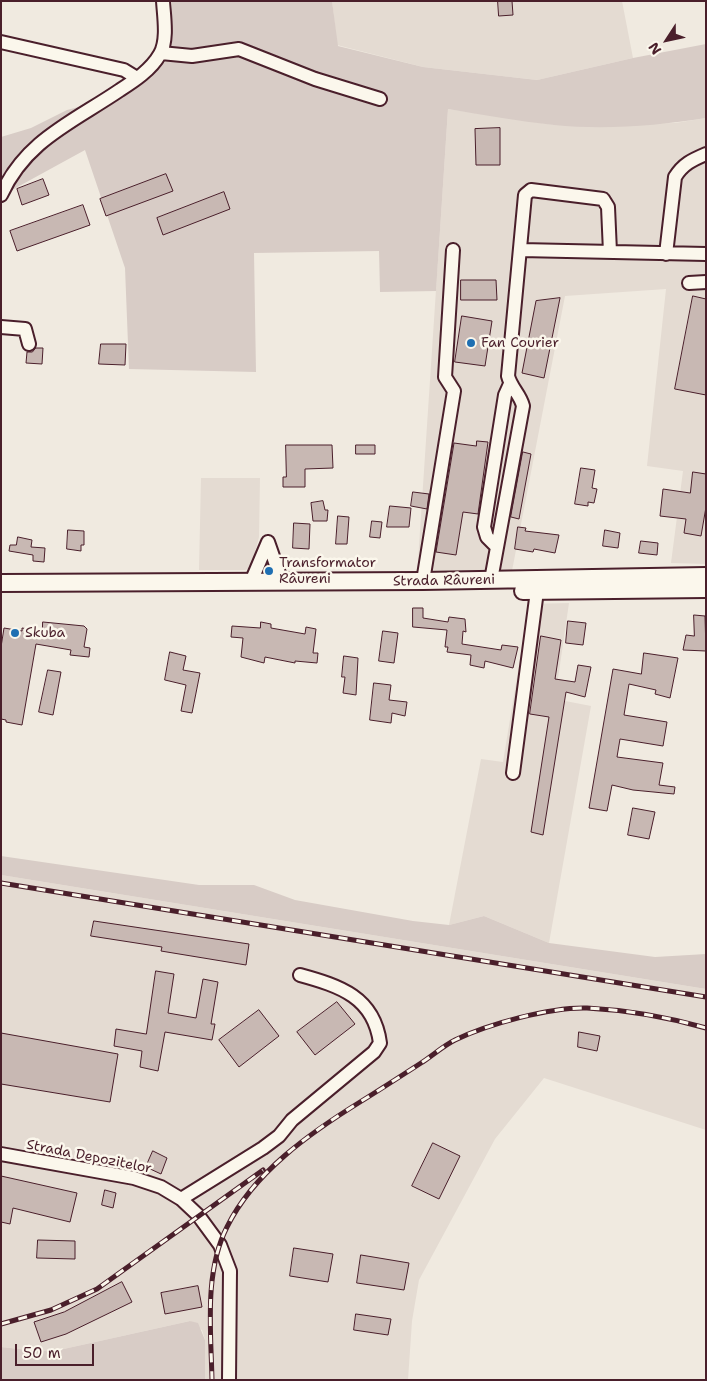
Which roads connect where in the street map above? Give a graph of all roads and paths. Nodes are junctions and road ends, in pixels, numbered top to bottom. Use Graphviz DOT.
graph roads {
  1 [pos="163,1"];
  2 [pos="1,42"];
  3 [pos="161,53"];
  4 [pos="137,78"];
  5 [pos="380,99"];
  6 [pos="706,154"];
  7 [pos="1,195"];
  8 [pos="453,250"];
  9 [pos="521,250"];
  10 [pos="610,252"];
  11 [pos="666,254"];
  12 [pos="706,254"];
  13 [pos="706,282"];
  14 [pos="689,283"];
  15 [pos="1,326"];
  16 [pos="29,344"];
  17 [pos="510,384"];
  18 [pos="496,546"];
  19 [pos="706,576"];
  20 [pos="491,580"];
  21 [pos="423,581"];
  22 [pos="251,582"];
  23 [pos="282,582"];
  24 [pos="1,583"];
  25 [pos="706,589"];
  26 [pos="537,591"];
  27 [pos="1,594"];
  28 [pos="513,773"];
  29 [pos="300,975"];
  30 [pos="1,1154"];
  31 [pos="181,1199"];
  32 [pos="229,1380"];
  1 -- 3 [label="street"];
  2 -- 4 [label="street"];
  3 -- 4 [label="street"];
  3 -- 5 [label="street"];
  4 -- 7 [label="street"];
  6 -- 11 [label="street"];
  8 -- 21 [label="street"];
  9 -- 10 [label="street"];
  9 -- 10 [label="street"];
  9 -- 17 [label="street"];
  10 -- 11 [label="street"];
  11 -- 12 [label="street"];
  13 -- 14 [label="street"];
  15 -- 16 [label="street"];
  17 -- 18 [label="street"];
  17 -- 18 [label="street"];
  18 -- 20 [label="street"];
  19 -- 20 [label="main road, Strada Râureni"];
  20 -- 21 [label="main road, Strada Râureni"];
  21 -- 23 [label="main road, Strada Râureni"];
  22 -- 23 [label="main road, Strada Râureni"];
  22 -- 23 [label="street"];
  22 -- 24 [label="main road, Strada Râureni"];
  25 -- 26 [label="main road, Strada Râureni"];
  26 -- 27 [label="main road, Strada Râureni"];
  26 -- 28 [label="street"];
  29 -- 31 [label="street"];
  30 -- 31 [label="street, Strada Depozitelor"];
  31 -- 32 [label="street, Strada Depozitelor"];
}
